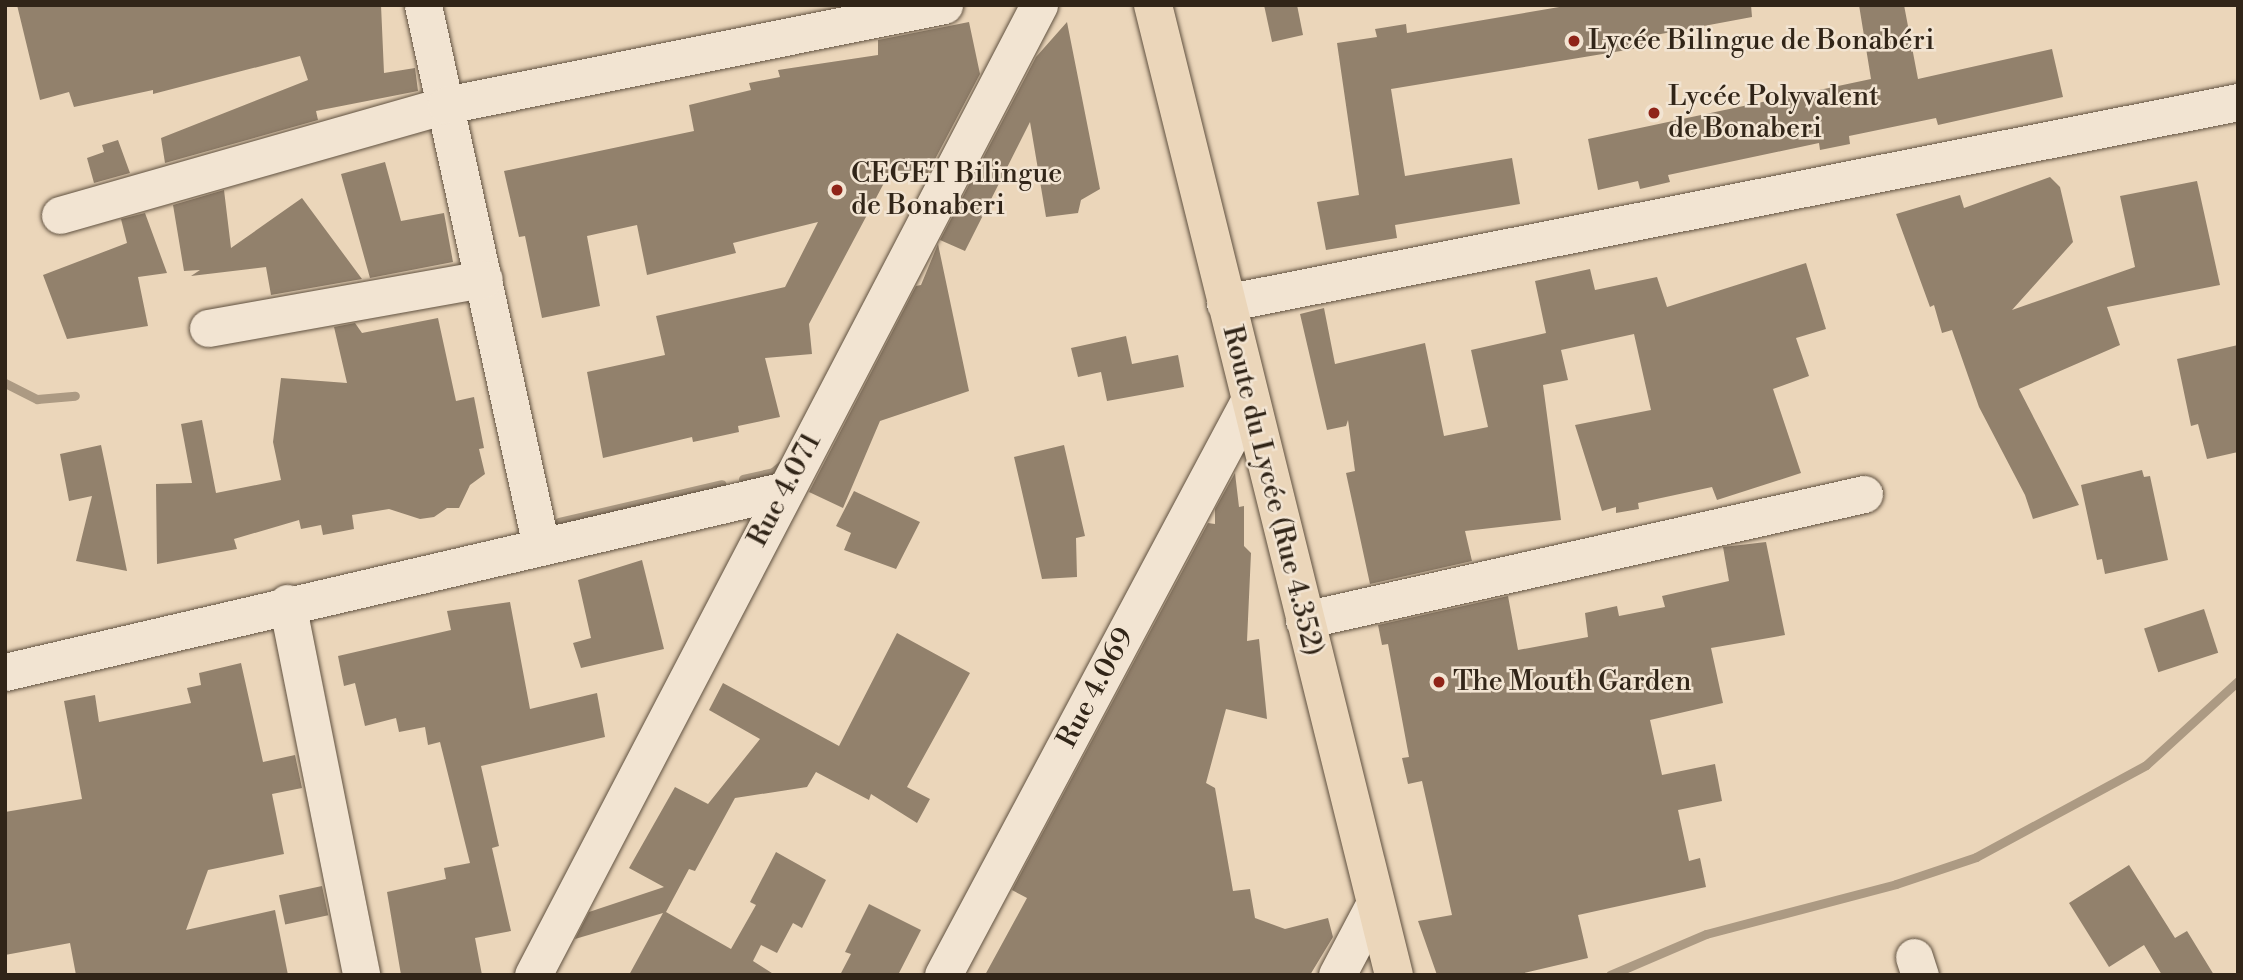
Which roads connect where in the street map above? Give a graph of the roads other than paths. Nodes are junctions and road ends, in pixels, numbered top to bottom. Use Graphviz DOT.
graph roads {
  1 [pos="423,5"];
  2 [pos="944,5"];
  3 [pos="1039,5"];
  4 [pos="1153,5"];
  5 [pos="2238,102"];
  6 [pos="446,105"];
  7 [pos="60,215"];
  8 [pos="484,279"];
  9 [pos="1225,303"];
  10 [pos="208,328"];
  11 [pos="1249,401"];
  12 [pos="785,490"];
  13 [pos="1864,494"];
  14 [pos="541,546"];
  15 [pos="287,603"];
  16 [pos="1304,620"];
  17 [pos="5,672"];
  18 [pos="1375,903"];
  19 [pos="361,975"];
  20 [pos="533,975"];
  21 [pos="943,975"];
  22 [pos="1337,975"];
  23 [pos="1394,975"];
  1 -- 6 [label="street"];
  2 -- 6 [label="street"];
  3 -- 12 [label="street, Rue 4.071"];
  4 -- 9 [label="main road, Route du Lycée (Rue 4.352)"];
  5 -- 9 [label="street"];
  6 -- 7 [label="street"];
  6 -- 8 [label="street"];
  8 -- 10 [label="street"];
  8 -- 14 [label="street"];
  9 -- 11 [label="main road, Route du Lycée (Rue 4.352)"];
  11 -- 16 [label="main road, Route du Lycée (Rue 4.352)"];
  11 -- 21 [label="street, Rue 4.069"];
  12 -- 14 [label="street"];
  12 -- 20 [label="street, Rue 4.071"];
  13 -- 16 [label="street"];
  14 -- 15 [label="street"];
  15 -- 17 [label="street"];
  15 -- 19 [label="street"];
  16 -- 18 [label="main road, Route du Lycée (Rue 4.352)"];
  18 -- 22 [label="street"];
  18 -- 23 [label="main road, Route du Lycée (Rue 4.352)"];
}
